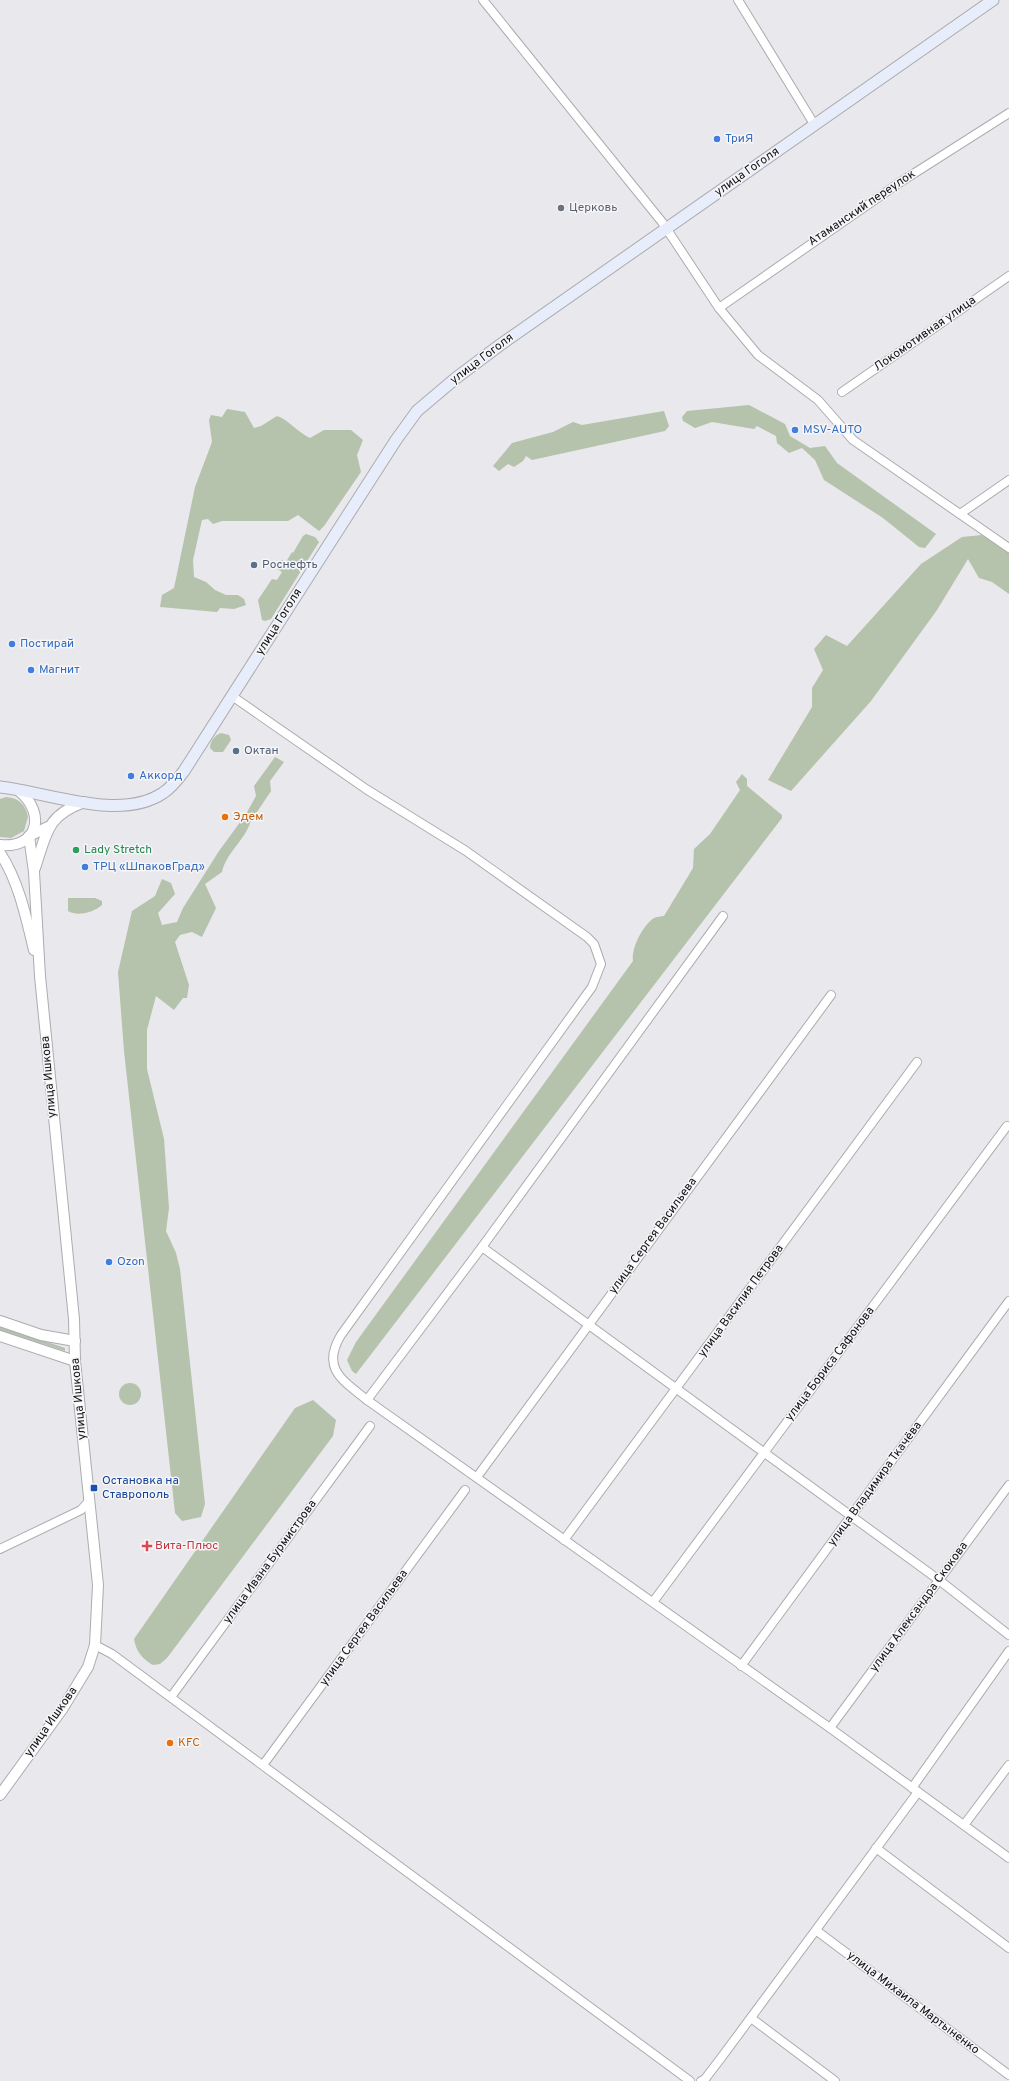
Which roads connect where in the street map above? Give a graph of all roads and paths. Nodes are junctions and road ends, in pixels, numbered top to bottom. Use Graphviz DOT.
graph roads {
  1 [pos="483,0"];
  2 [pos="738,0"];
  3 [pos="993,0"];
  4 [pos="1009,113"];
  5 [pos="814,124"];
  6 [pos="666,228"];
  7 [pos="1009,276"];
  8 [pos="719,308"];
  9 [pos="842,392"];
  10 [pos="1009,480"];
  11 [pos="960,514"];
  12 [pos="1009,548"];
  13 [pos="232,696"];
  14 [pos="2,789"];
  15 [pos="18,790"];
  16 [pos="85,802"];
  17 [pos="48,826"];
  18 [pos="29,836"];
  19 [pos="0,845"];
  20 [pos="0,853"];
  21 [pos="34,872"];
  22 [pos="723,916"];
  23 [pos="40,976"];
  24 [pos="831,995"];
  25 [pos="917,1062"];
  26 [pos="1008,1126"];
  27 [pos="482,1247"];
  28 [pos="1009,1301"];
  29 [pos="0,1321"];
  30 [pos="588,1323"];
  31 [pos="0,1336"];
  32 [pos="75,1341"];
  33 [pos="75,1361"];
  34 [pos="676,1390"];
  35 [pos="367,1400"];
  36 [pos="370,1426"];
  37 [pos="763,1453"];
  38 [pos="477,1477"];
  39 [pos="1009,1485"];
  40 [pos="465,1490"];
  41 [pos="89,1501"];
  42 [pos="851,1517"];
  43 [pos="564,1540"];
  44 [pos="0,1549"];
  45 [pos="939,1580"];
  46 [pos="654,1602"];
  47 [pos="1009,1635"];
  48 [pos="95,1645"];
  49 [pos="1009,1651"];
  50 [pos="741,1666"];
  51 [pos="171,1697"];
  52 [pos="830,1728"];
  53 [pos="263,1765"];
  54 [pos="1009,1765"];
  55 [pos="915,1790"];
  56 [pos="0,1795"];
  57 [pos="964,1825"];
  58 [pos="876,1848"];
  59 [pos="1009,1858"];
  60 [pos="817,1931"];
  61 [pos="1009,1948"];
  62 [pos="751,2018"];
  63 [pos="1009,2075"];
  64 [pos="703,2080"];
  65 [pos="690,2081"];
  66 [pos="835,2081"];
  1 -- 6 [label="street"];
  2 -- 5 [label="street"];
  3 -- 5 [label="main road, улица Гоголя"];
  4 -- 8 [label="street, Атаманский переулок"];
  5 -- 6 [label="main road, улица Гоголя"];
  6 -- 8 [label="street"];
  6 -- 13 [label="main road, улица Гоголя"];
  7 -- 9 [label="street, Локомотивная улица"];
  8 -- 11 [label="street"];
  10 -- 11 [label="street"];
  11 -- 12 [label="street"];
  13 -- 16 [label="main road, улица Гоголя"];
  13 -- 35 [label="street"];
  14 -- 15 [label="main road, улица Гоголя"];
  15 -- 16 [label="main road, улица Гоголя"];
  15 -- 18 [label="street"];
  16 -- 17 [label="street, улица Гоголя"];
  17 -- 18 [label="street, улица Гоголя"];
  17 -- 21 [label="street"];
  18 -- 19 [label="street, улица Гоголя"];
  18 -- 21 [label="street, улица Ишкова"];
  20 -- 23 [label="street, улица Ишкова"];
  21 -- 23 [label="street, улица Ишкова"];
  22 -- 27 [label="street"];
  23 -- 32 [label="street, улица Ишкова"];
  24 -- 30 [label="street, улица Сергея Васильева"];
  25 -- 34 [label="street, улица Василия Петрова"];
  26 -- 37 [label="street, улица Бориса Сафонова"];
  27 -- 30 [label="street"];
  27 -- 35 [label="street"];
  28 -- 42 [label="street, улица Владимира Ткачёва"];
  29 -- 32 [label="street"];
  30 -- 34 [label="street"];
  30 -- 38 [label="street, улица Сергея Васильева"];
  31 -- 33 [label="street"];
  32 -- 33 [label="street, улица Ишкова"];
  33 -- 41 [label="street, улица Ишкова"];
  34 -- 37 [label="street"];
  34 -- 43 [label="street, улица Василия Петрова"];
  35 -- 38 [label="street"];
  36 -- 51 [label="street, улица Ивана Бурмистрова"];
  37 -- 42 [label="street"];
  37 -- 46 [label="street, улица Бориса Сафонова"];
  38 -- 43 [label="street"];
  39 -- 45 [label="street, улица Александра Скокова"];
  40 -- 53 [label="street, улица Сергея Васильева"];
  41 -- 44 [label="street"];
  41 -- 48 [label="street, улица Ишкова"];
  42 -- 45 [label="street"];
  42 -- 50 [label="street, улица Владимира Ткачёва"];
  43 -- 46 [label="street"];
  45 -- 47 [label="street"];
  45 -- 52 [label="street, улица Александра Скокова"];
  46 -- 50 [label="street"];
  48 -- 51 [label="street"];
  48 -- 56 [label="street, улица Ишкова"];
  49 -- 55 [label="street"];
  50 -- 52 [label="street"];
  51 -- 53 [label="street"];
  52 -- 55 [label="street"];
  53 -- 65 [label="street"];
  54 -- 57 [label="street"];
  55 -- 57 [label="street"];
  55 -- 58 [label="street"];
  57 -- 59 [label="street"];
  58 -- 60 [label="street"];
  58 -- 61 [label="street"];
  60 -- 62 [label="street"];
  60 -- 63 [label="street, улица Михаила Мартыненко"];
  62 -- 64 [label="street"];
  62 -- 66 [label="street"];
}
